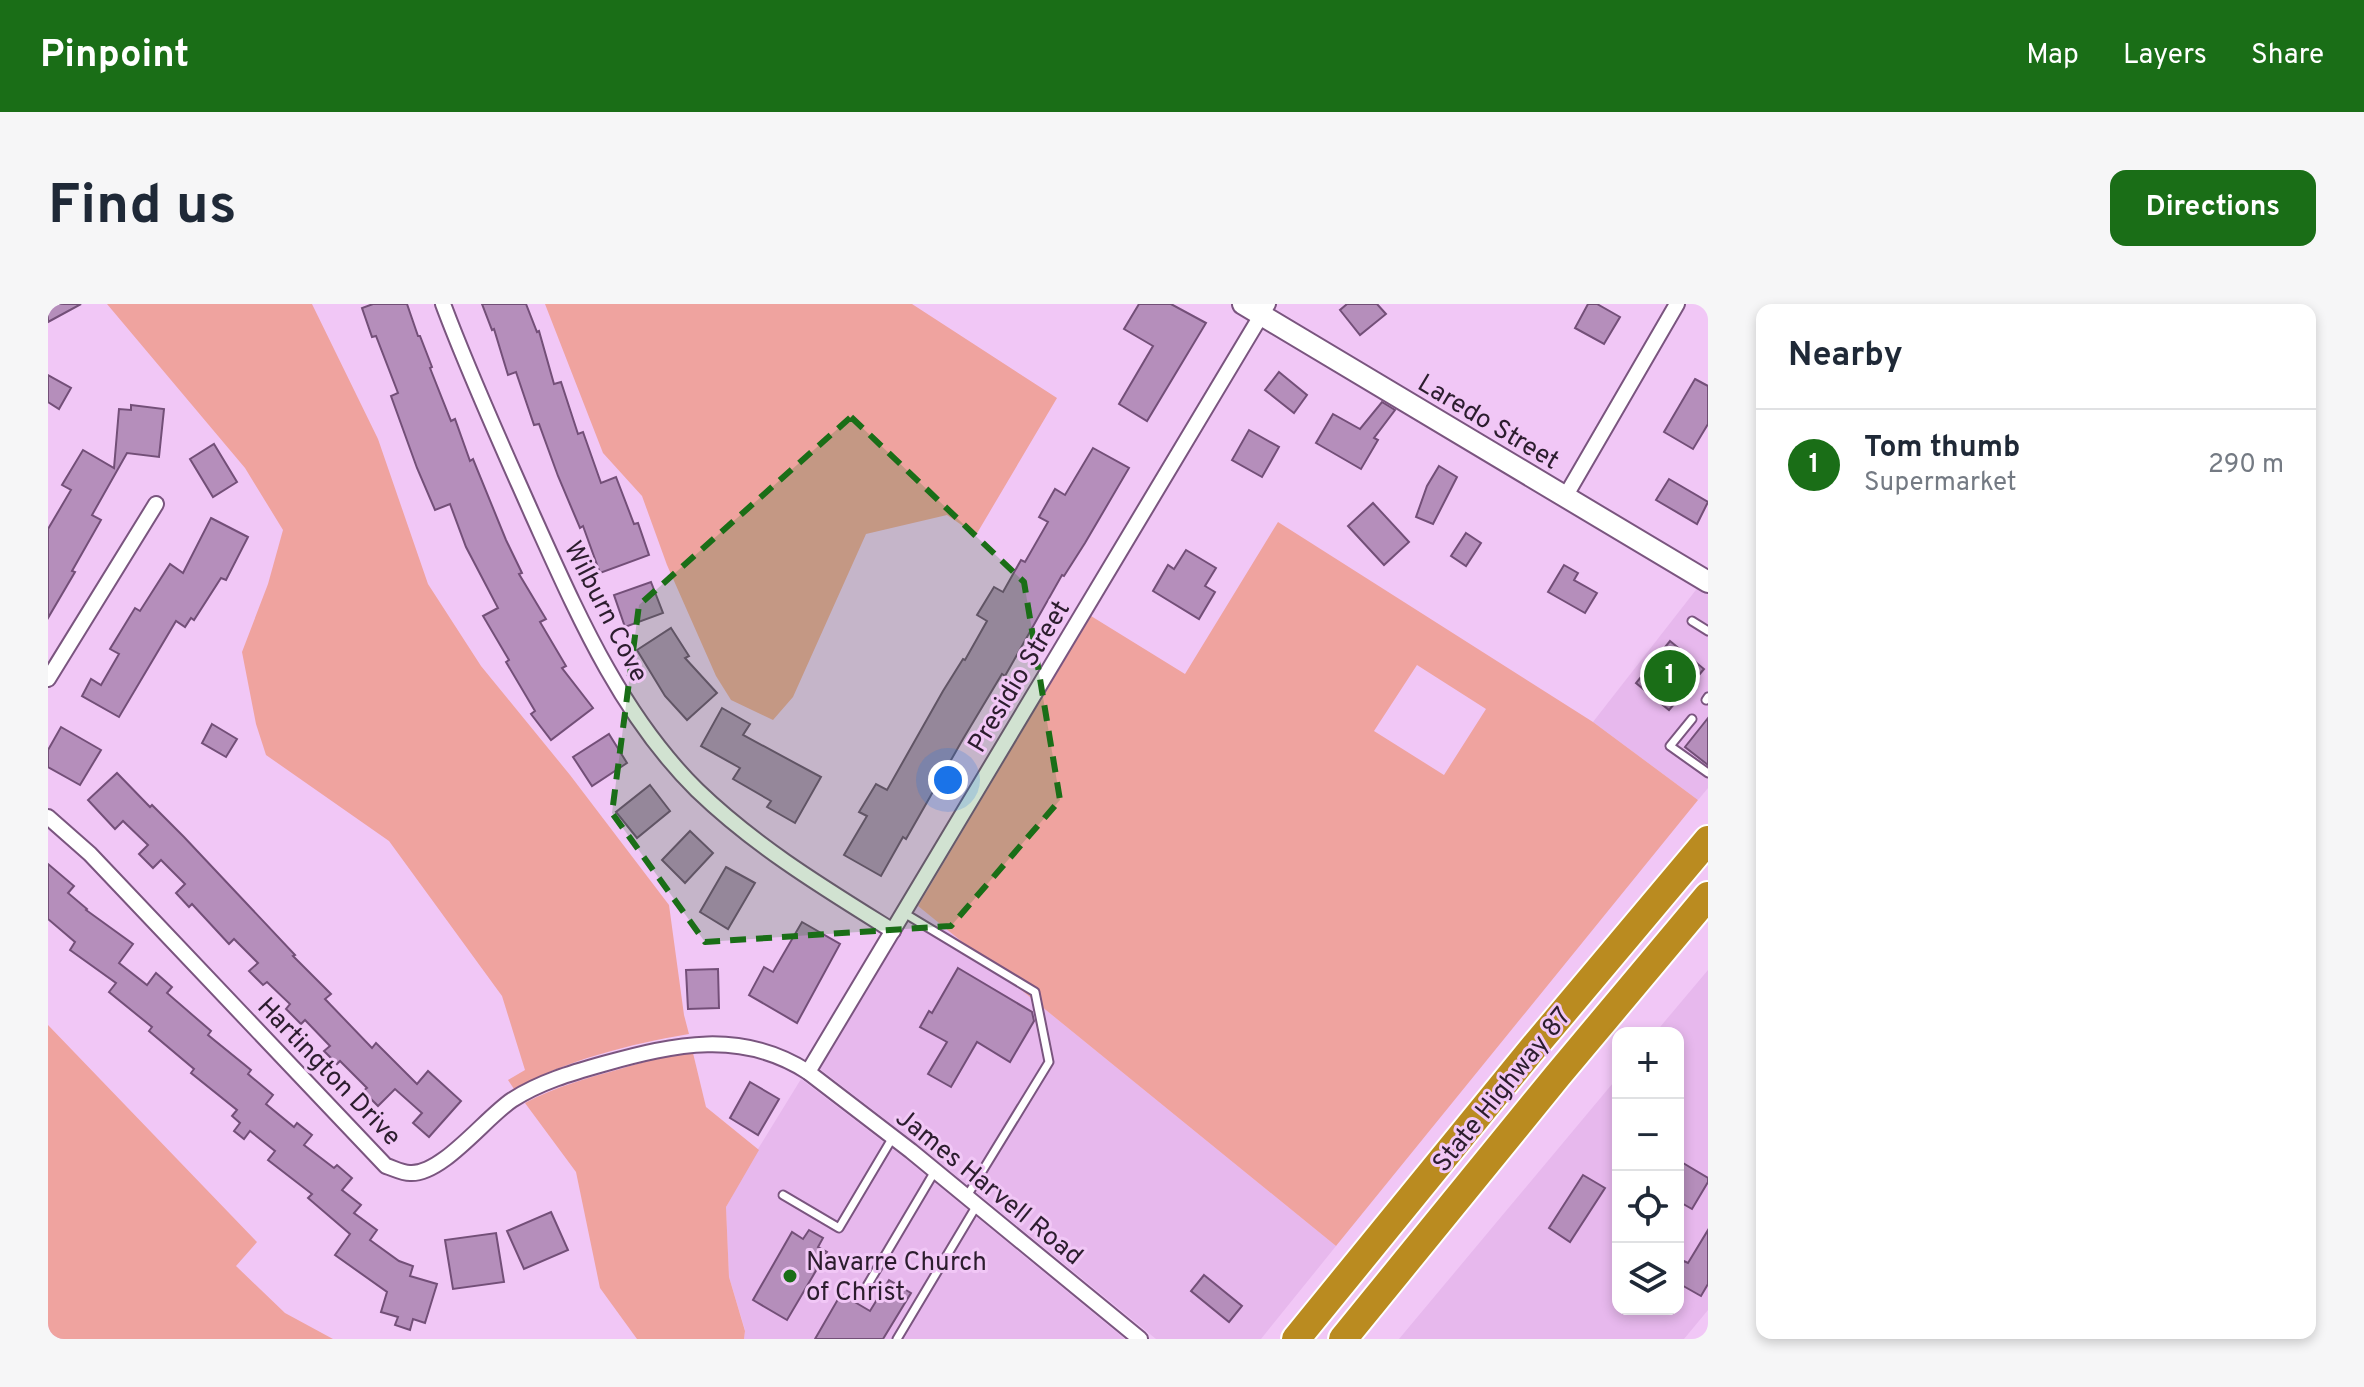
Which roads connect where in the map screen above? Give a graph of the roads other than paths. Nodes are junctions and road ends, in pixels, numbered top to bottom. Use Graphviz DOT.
graph roads {
  1 [pos="443,304"];
  2 [pos="1243,304"];
  3 [pos="1677,304"];
  4 [pos="1265,310"];
  5 [pos="1565,497"];
  6 [pos="156,504"];
  7 [pos="1708,582"];
  8 [pos="1692,621"];
  9 [pos="1708,631"];
  10 [pos="48,679"];
  11 [pos="1692,719"];
  12 [pos="1708,773"];
  13 [pos="48,817"];
  14 [pos="1708,840"];
  15 [pos="1708,896"];
  16 [pos="904,913"];
  17 [pos="893,931"];
  18 [pos="808,1072"];
  19 [pos="893,1137"];
  20 [pos="1493,1155"];
  21 [pos="935,1171"];
  22 [pos="783,1195"];
  23 [pos="972,1201"];
  24 [pos="864,1291"];
  25 [pos="897,1339"];
  26 [pos="1140,1339"];
  27 [pos="1296,1339"];
  28 [pos="1326,1339"];
  29 [pos="1343,1339"];
  1 -- 17 [label="street, Wilburn Cove"];
  2 -- 4 [label="street, Laredo Street"];
  3 -- 5 [label="street"];
  4 -- 5 [label="street, Laredo Street"];
  4 -- 16 [label="street, Presidio Street"];
  5 -- 7 [label="street, Laredo Street"];
  6 -- 10 [label="street"];
  8 -- 9 [label="lane"];
  11 -- 12 [label="lane"];
  13 -- 18 [label="street, Hartington Drive"];
  14 -- 27 [label="highway, State Highway 87"];
  15 -- 20 [label="highway"];
  16 -- 17 [label="street, Presidio Street"];
  16 -- 23 [label="lane"];
  17 -- 18 [label="street, Presidio Street"];
  18 -- 19 [label="street, James Harvell Road"];
  19 -- 21 [label="street, James Harvell Road"];
  19 -- 22 [label="lane"];
  20 -- 28 [label="street"];
  20 -- 29 [label="highway"];
  21 -- 23 [label="street, James Harvell Road"];
  21 -- 24 [label="lane"];
  23 -- 25 [label="lane"];
  23 -- 26 [label="street, James Harvell Road"];
}
